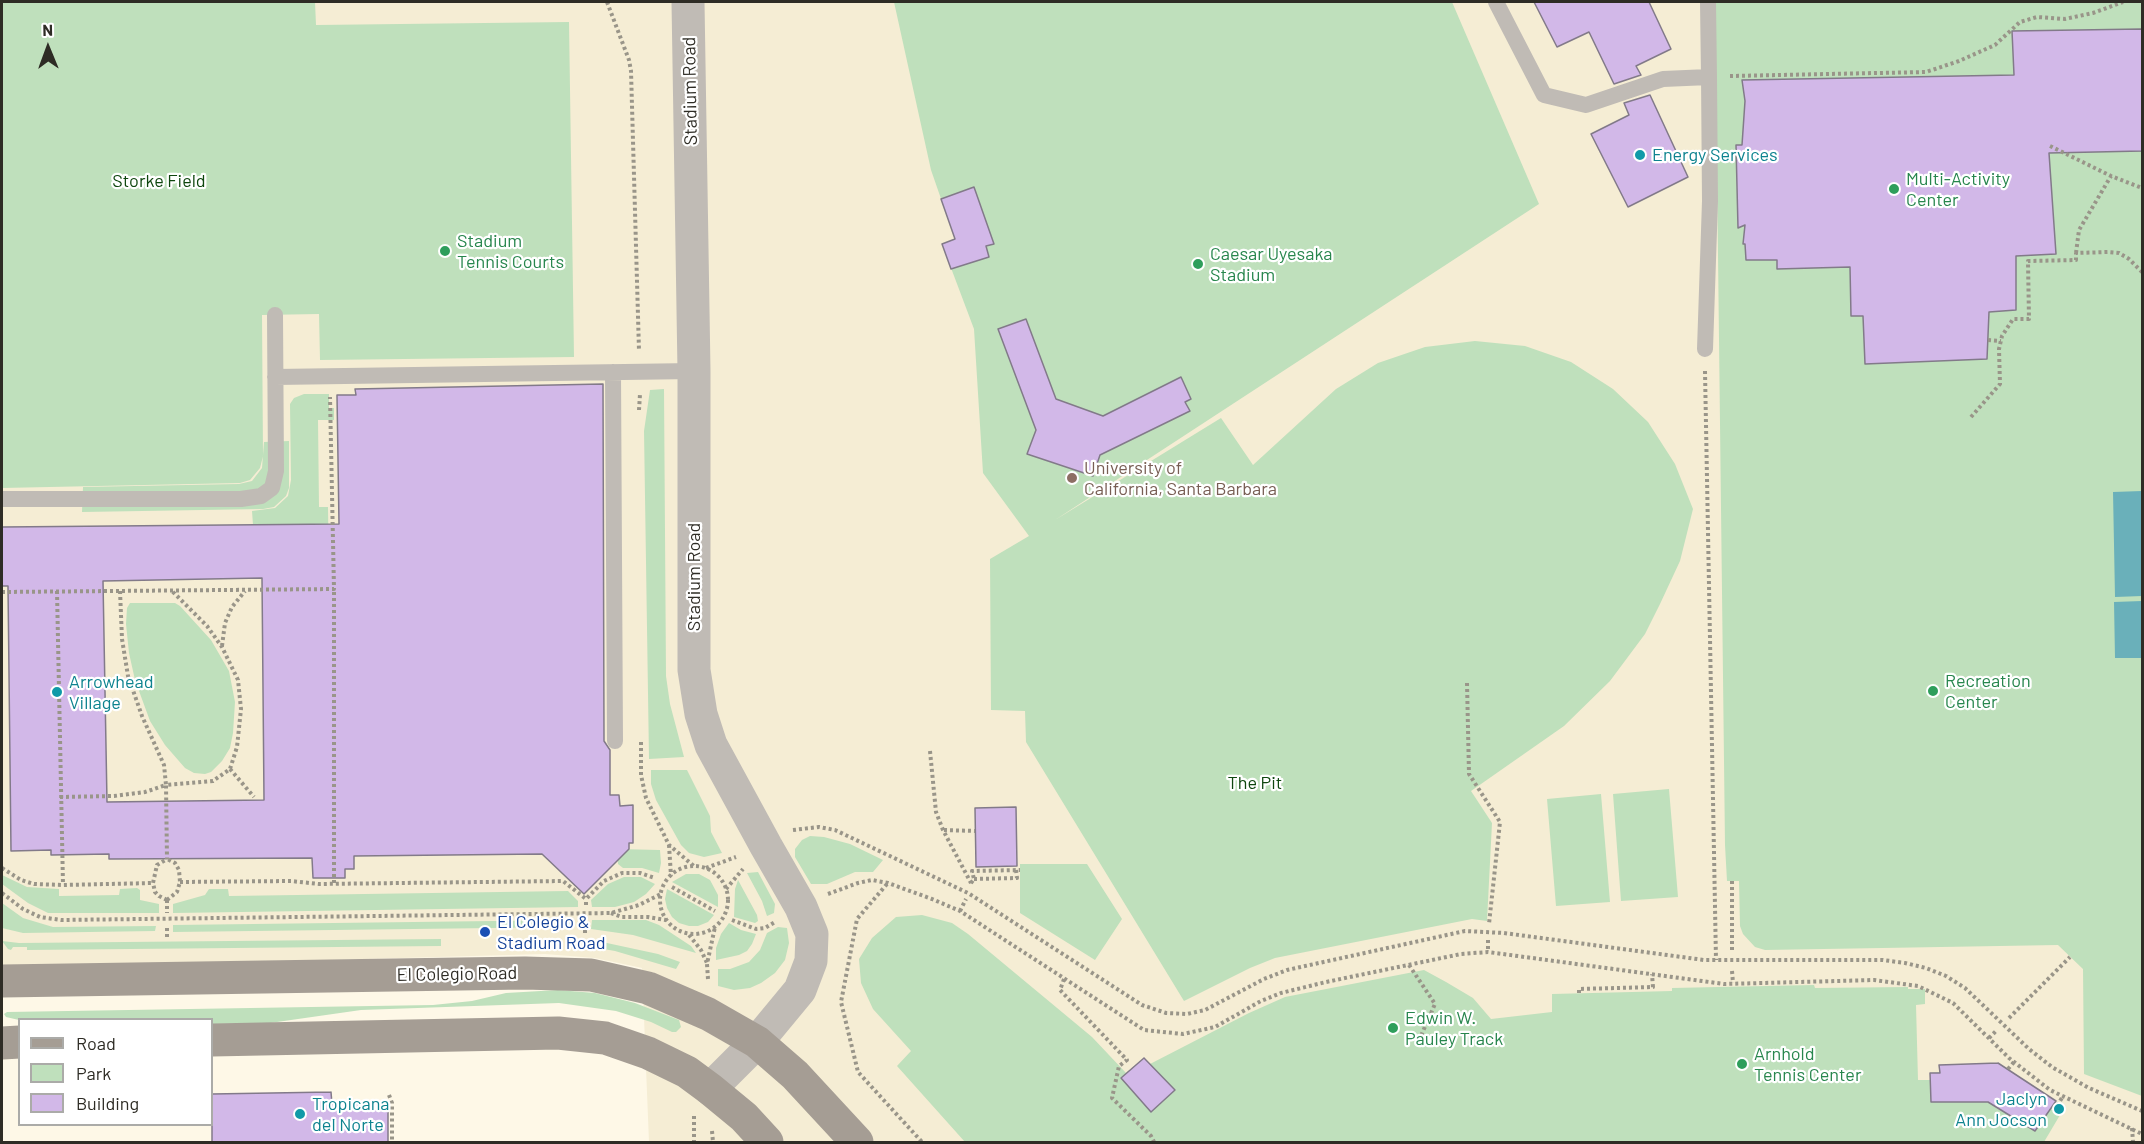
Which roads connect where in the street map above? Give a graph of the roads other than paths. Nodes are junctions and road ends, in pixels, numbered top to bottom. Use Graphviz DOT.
graph roads {
  1 [pos="688,2"];
  2 [pos="1496,2"];
  3 [pos="1708,2"];
  4 [pos="1708,76"];
  5 [pos="275,315"];
  6 [pos="1705,349"];
  7 [pos="694,371"];
  8 [pos="613,372"];
  9 [pos="275,377"];
  10 [pos="2,499"];
  11 [pos="615,741"];
  12 [pos="2,981"];
  13 [pos="213,1040"];
  14 [pos="18,1042"];
  15 [pos="757,1042"];
  16 [pos="2,1043"];
  17 [pos="702,1099"];
  18 [pos="767,1143"];
  19 [pos="857,1143"];
  1 -- 7 [label="street, Stadium Road"];
  2 -- 4 [label="lane"];
  3 -- 4 [label="lane"];
  4 -- 6 [label="lane"];
  5 -- 9 [label="lane"];
  7 -- 8 [label="lane"];
  7 -- 15 [label="street, Stadium Road"];
  8 -- 9 [label="lane"];
  8 -- 11 [label="lane"];
  9 -- 10 [label="lane"];
  12 -- 15 [label="main road, El Colegio Road"];
  13 -- 17 [label="main road"];
  14 -- 16 [label="main road"];
  15 -- 17 [label="street, Stadium Road"];
  15 -- 19 [label="main road, El Colegio Road"];
  17 -- 18 [label="main road"];
}
